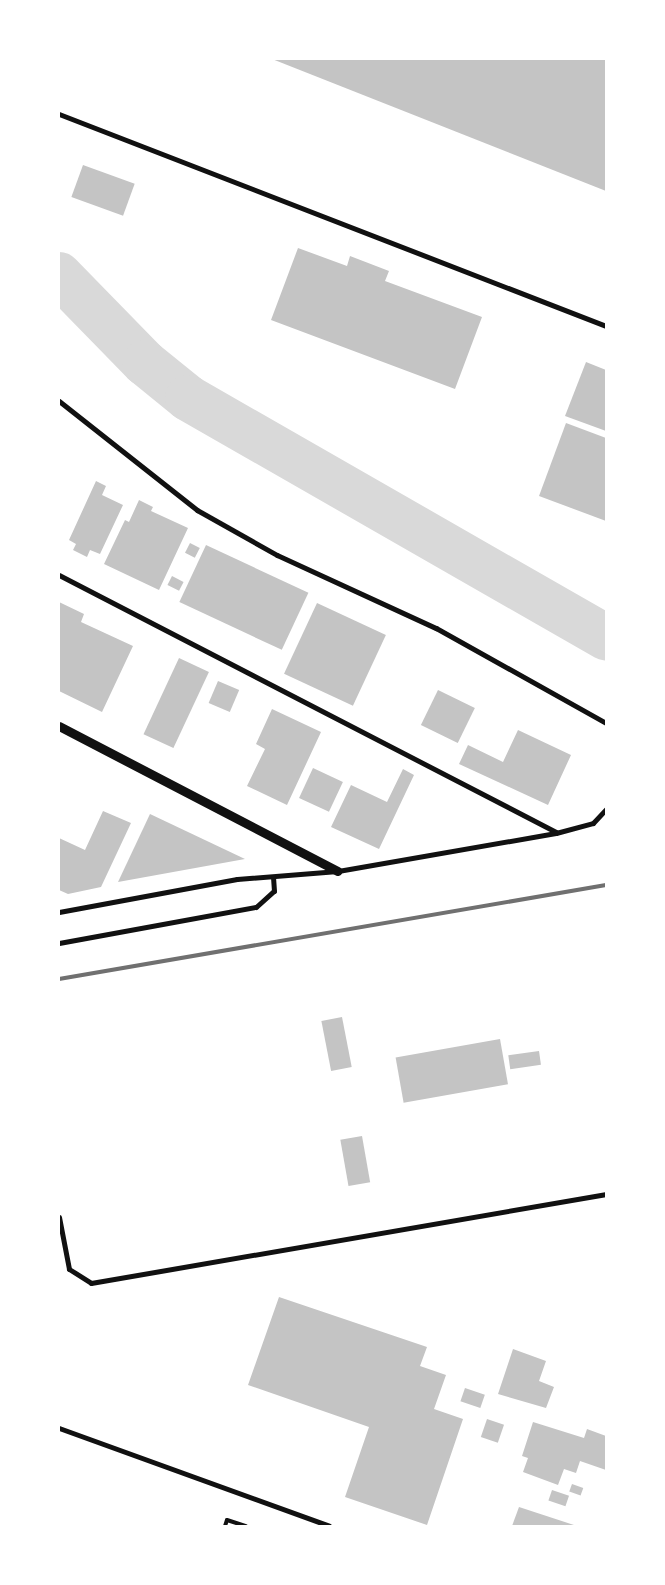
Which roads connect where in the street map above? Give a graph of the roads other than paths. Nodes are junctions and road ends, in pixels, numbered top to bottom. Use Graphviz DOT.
graph roads {
  1 [pos="59,114"];
  2 [pos="606,326"];
  3 [pos="59,402"];
  4 [pos="59,575"];
  5 [pos="606,723"];
  6 [pos="59,726"];
  7 [pos="606,809"];
  8 [pos="556,832"];
  9 [pos="338,872"];
  10 [pos="273,876"];
  11 [pos="59,912"];
  12 [pos="59,943"];
  13 [pos="606,1194"];
  14 [pos="59,1217"];
  15 [pos="59,1428"];
  16 [pos="225,1526"];
  17 [pos="246,1526"];
  18 [pos="329,1526"];
  1 -- 2 [label="street"];
  3 -- 5 [label="street"];
  4 -- 8 [label="street"];
  6 -- 9 [label="street"];
  7 -- 8 [label="street"];
  8 -- 9 [label="street"];
  9 -- 10 [label="street"];
  10 -- 11 [label="street"];
  10 -- 12 [label="street"];
  13 -- 14 [label="street"];
  15 -- 18 [label="street"];
  16 -- 17 [label="lane"];
}
